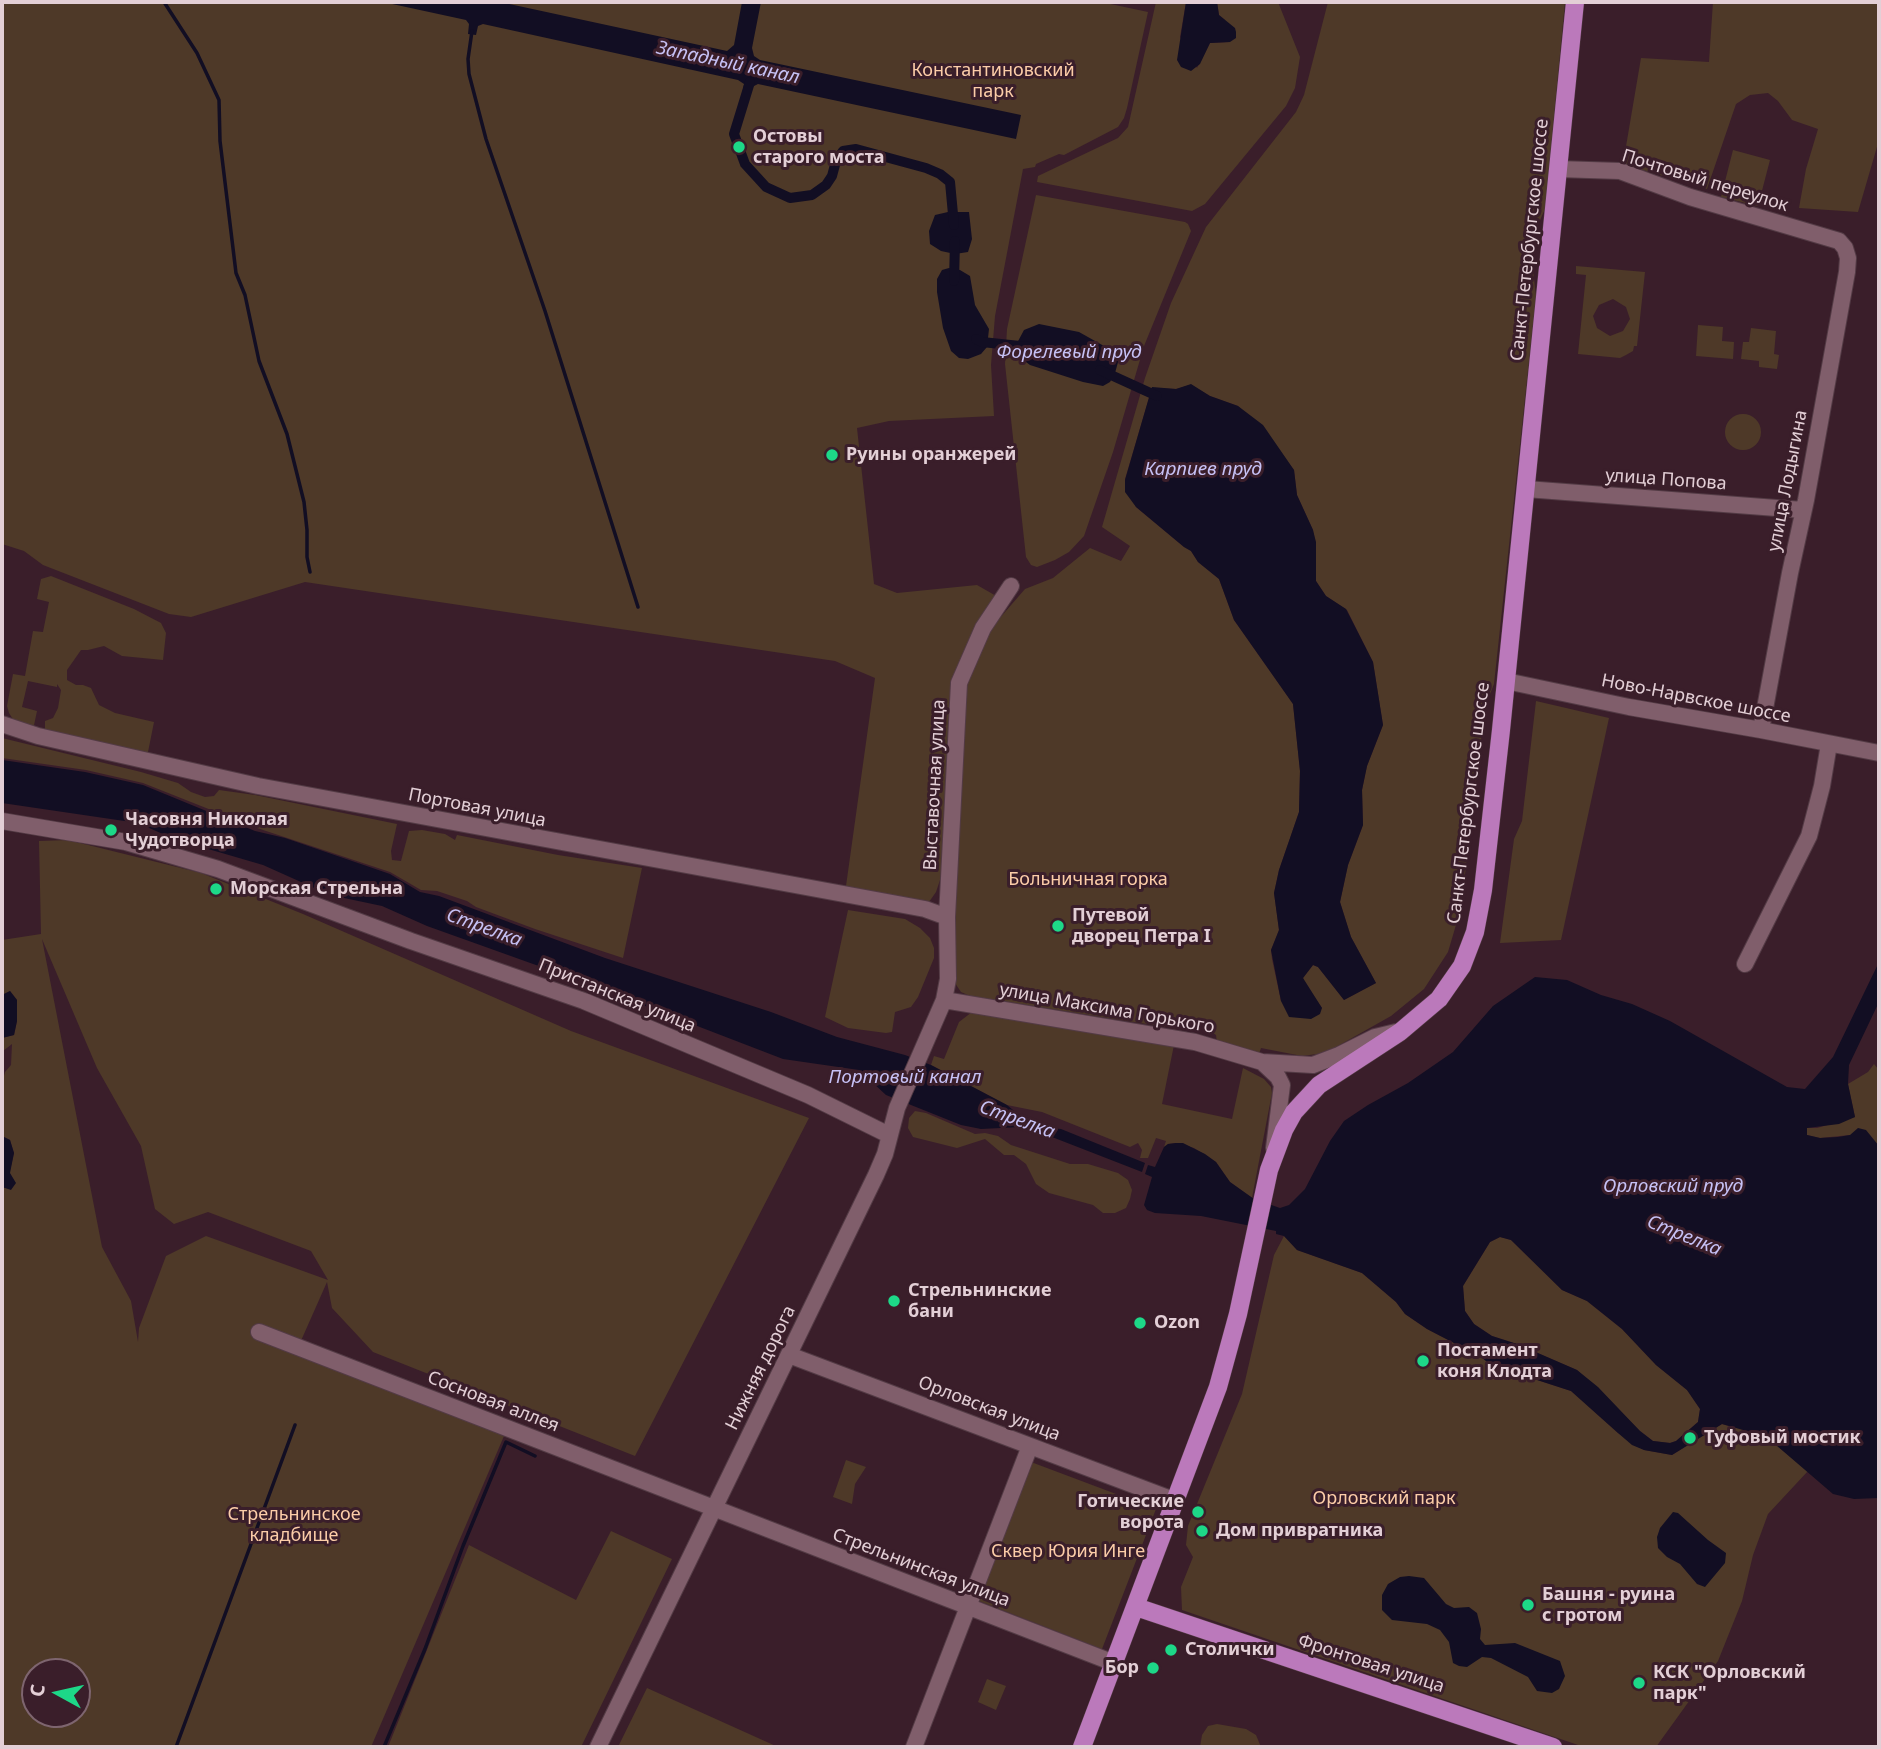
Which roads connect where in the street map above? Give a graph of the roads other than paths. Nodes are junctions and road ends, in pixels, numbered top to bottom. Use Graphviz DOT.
graph roads {
  1 [pos="1575,2"];
  2 [pos="1586,2"];
  3 [pos="1564,169"];
  4 [pos="1839,241"];
  5 [pos="1531,490"];
  6 [pos="1803,510"];
  7 [pos="1011,586"];
  8 [pos="1511,682"];
  9 [pos="2,724"];
  10 [pos="1761,730"];
  11 [pos="1829,744"];
  12 [pos="1879,753"];
  13 [pos="2,821"];
  14 [pos="947,917"];
  15 [pos="1745,964"];
  16 [pos="944,1000"];
  17 [pos="1400,1032"];
  18 [pos="1262,1062"];
  19 [pos="888,1135"];
  20 [pos="1273,1154"];
  21 [pos="1269,1189"];
  22 [pos="1259,1238"];
  23 [pos="259,1332"];
  24 [pos="789,1356"];
  25 [pos="1030,1446"];
  26 [pos="1175,1500"];
  27 [pos="713,1509"];
  28 [pos="968,1607"];
  29 [pos="1141,1609"];
  30 [pos="1114,1663"];
  31 [pos="598,1747"];
  32 [pos="914,1747"];
  33 [pos="1082,1747"];
  34 [pos="1094,1747"];
  35 [pos="1553,1747"];
  1 -- 3 [label="main road, Санкт-Петербургское шоссе"];
  2 -- 3 [label="main road, Санкт-Петербургское шоссе"];
  3 -- 4 [label="street, Почтовый переулок"];
  3 -- 5 [label="main road, Санкт-Петербургское шоссе"];
  4 -- 6 [label="street, улица Лодыгина"];
  5 -- 6 [label="street, улица Попова"];
  5 -- 8 [label="main road, Санкт-Петербургское шоссе"];
  6 -- 10 [label="street, улица Лодыгина"];
  7 -- 14 [label="street, Выставочная улица"];
  8 -- 10 [label="street, Ново-Нарвское шоссе"];
  8 -- 17 [label="main road, Санкт-Петербургское шоссе"];
  8 -- 21 [label="main road, Санкт-Петербургское шоссе"];
  9 -- 14 [label="street, Портовая улица"];
  10 -- 11 [label="street, Ново-Нарвское шоссе"];
  11 -- 12 [label="street, Ново-Нарвское шоссе"];
  11 -- 15 [label="street"];
  13 -- 19 [label="street, Пристанская улица"];
  14 -- 16 [label="street, Выставочная улица"];
  16 -- 18 [label="street, улица Максима Горького"];
  16 -- 19 [label="street, Нижняя дорога"];
  17 -- 18 [label="street, улица Максима Горького"];
  17 -- 20 [label="main road, Санкт-Петербургское шоссе"];
  18 -- 20 [label="street"];
  19 -- 24 [label="street, Нижняя дорога"];
  20 -- 21 [label="main road, Санкт-Петербургское шоссе"];
  21 -- 22 [label="main road, Санкт-Петербургское шоссе"];
  22 -- 26 [label="main road, Санкт-Петербургское шоссе"];
  22 -- 29 [label="main road, Санкт-Петербургское шоссе"];
  23 -- 27 [label="street, Сосновая аллея"];
  24 -- 25 [label="street, Орловская улица"];
  24 -- 27 [label="street, Нижняя дорога"];
  25 -- 26 [label="street, Орловская улица"];
  25 -- 28 [label="street"];
  26 -- 29 [label="main road, Санкт-Петербургское шоссе"];
  27 -- 28 [label="street, Стрельнинская улица"];
  27 -- 31 [label="street, Нижняя дорога"];
  28 -- 30 [label="street, Стрельнинская улица"];
  28 -- 32 [label="street"];
  29 -- 30 [label="main road, Санкт-Петербургское шоссе"];
  29 -- 34 [label="main road, Санкт-Петербургское шоссе"];
  29 -- 35 [label="main road, Фронтовая улица"];
  30 -- 33 [label="main road, Санкт-Петербургское шоссе"];
}
